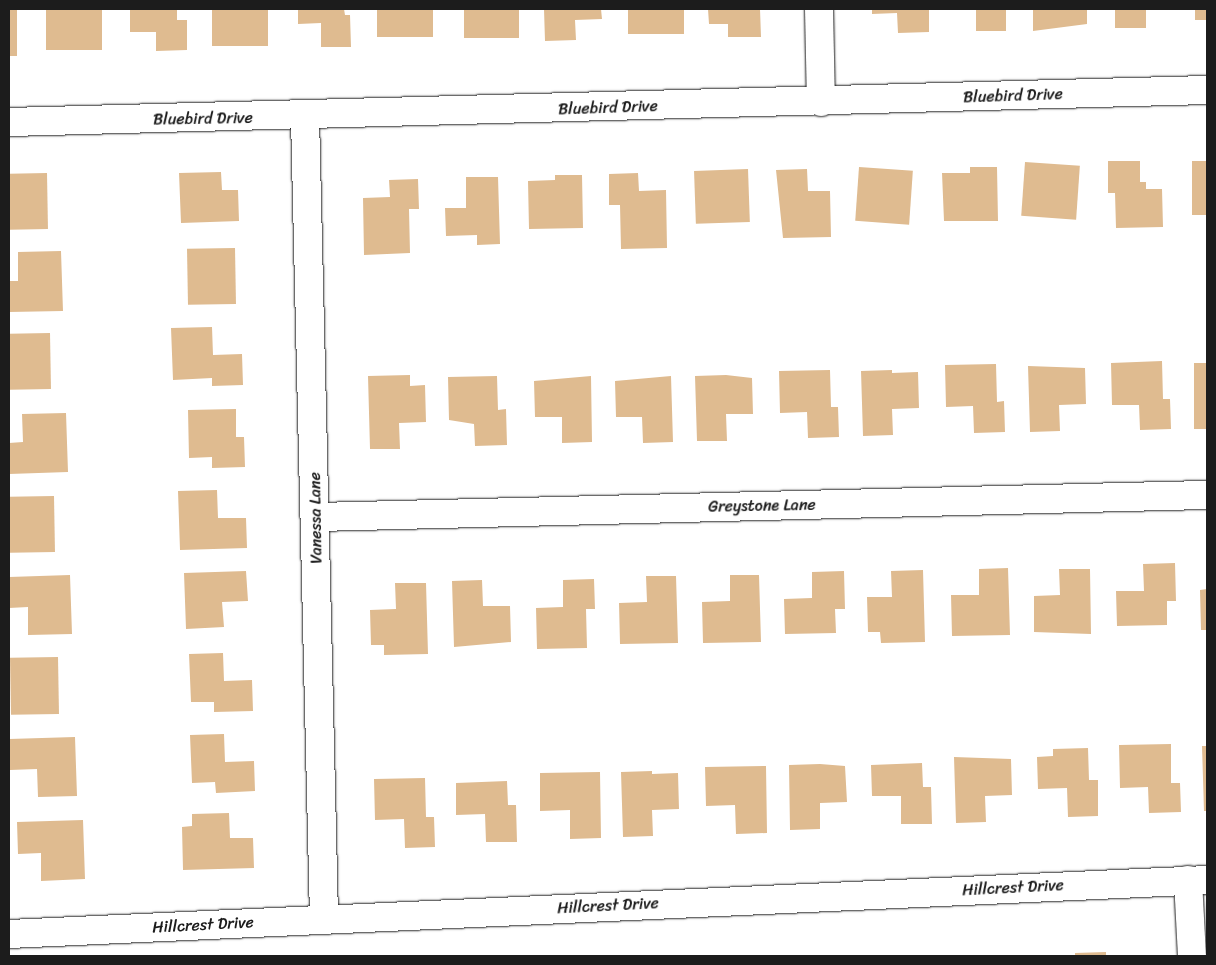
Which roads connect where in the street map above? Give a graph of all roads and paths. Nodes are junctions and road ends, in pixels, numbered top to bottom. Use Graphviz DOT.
graph roads {
  1 [pos="819,9"];
  2 [pos="1207,90"];
  3 [pos="821,102"];
  4 [pos="305,117"];
  5 [pos="9,122"];
  6 [pos="1207,495"];
  7 [pos="317,517"];
  8 [pos="1198,880"];
  9 [pos="324,919"];
  10 [pos="9,934"];
  11 [pos="1192,956"];
  1 -- 3 [label="street"];
  2 -- 3 [label="street, Bluebird Drive"];
  3 -- 4 [label="street, Bluebird Drive"];
  4 -- 5 [label="street, Bluebird Drive"];
  4 -- 7 [label="street, Vanessa Lane"];
  6 -- 7 [label="street, Greystone Lane"];
  7 -- 9 [label="street, Vanessa Lane"];
  8 -- 9 [label="street, Hillcrest Drive"];
  8 -- 11 [label="street"];
  9 -- 10 [label="street, Hillcrest Drive"];
}
